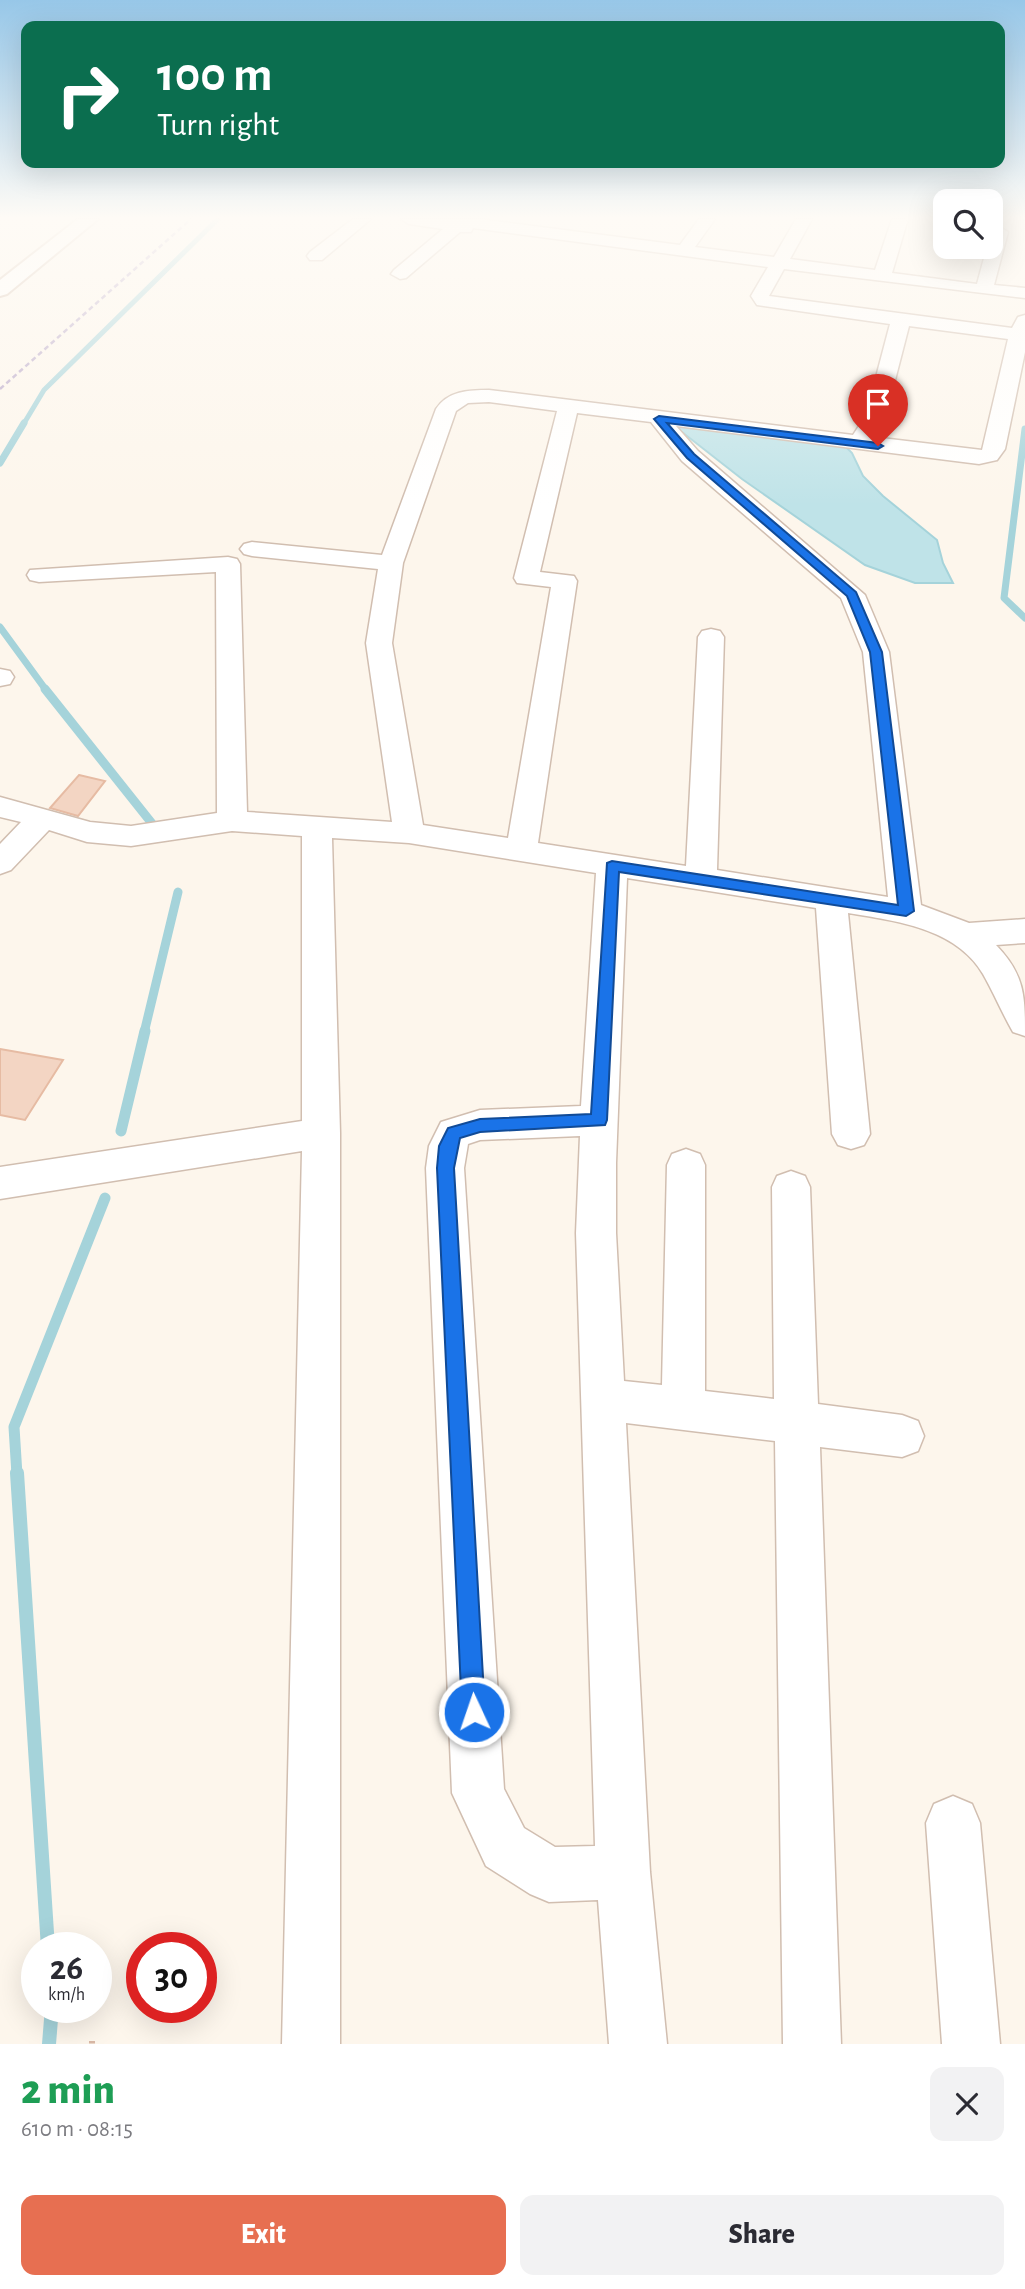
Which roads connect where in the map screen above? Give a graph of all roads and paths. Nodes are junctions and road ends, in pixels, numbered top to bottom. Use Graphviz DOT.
graph roads {
  1 [pos="866,314"];
  2 [pos="901,319"];
  3 [pos="1022,328"];
  4 [pos="568,407"];
  5 [pos="659,419"];
  6 [pos="1002,421"];
  7 [pos="1025,424"];
  8 [pos="859,443"];
  9 [pos="252,550"];
  10 [pos="391,564"];
  11 [pos="39,575"];
  12 [pos="711,637"];
  13 [pos="0,807"];
  14 [pos="43,817"];
  15 [pos="232,821"];
  16 [pos="317,828"];
  17 [pos="409,833"];
  18 [pos="521,852"];
  19 [pos="0,863"];
  20 [pos="612,866"];
  21 [pos="701,880"];
  22 [pos="831,899"];
  23 [pos="906,911"];
  24 [pos="1025,932"];
  25 [pos="967,936"];
  26 [pos="1025,1023"];
  27 [pos="599,1120"];
  28 [pos="321,1133"];
  29 [pos="852,1134"];
  30 [pos="686,1165"];
  31 [pos="0,1183"];
  32 [pos="791,1187"];
  33 [pos="603,1399"];
  34 [pos="683,1409"];
  35 [pos="797,1423"];
  36 [pos="902,1436"];
  37 [pos="953,1823"];
  38 [pos="623,1872"];
  39 [pos="311,2044"];
  40 [pos="638,2044"];
  41 [pos="812,2044"];
  42 [pos="971,2044"];
  1 -- 2 [label="street"];
  2 -- 3 [label="street"];
  2 -- 8 [label="street"];
  3 -- 6 [label="street"];
  4 -- 5 [label="street"];
  4 -- 10 [label="street"];
  4 -- 18 [label="street"];
  5 -- 8 [label="street"];
  5 -- 23 [label="street"];
  6 -- 7 [label="street"];
  6 -- 8 [label="street"];
  9 -- 10 [label="street"];
  10 -- 17 [label="street"];
  11 -- 15 [label="street"];
  12 -- 21 [label="street"];
  13 -- 14 [label="street"];
  14 -- 15 [label="street"];
  14 -- 19 [label="street"];
  15 -- 16 [label="street"];
  16 -- 17 [label="street"];
  16 -- 28 [label="street"];
  17 -- 18 [label="street"];
  18 -- 20 [label="street"];
  20 -- 21 [label="street"];
  20 -- 27 [label="street"];
  21 -- 22 [label="street"];
  22 -- 23 [label="street"];
  22 -- 29 [label="street"];
  23 -- 25 [label="street"];
  24 -- 25 [label="street"];
  25 -- 26 [label="street"];
  27 -- 33 [label="street"];
  27 -- 38 [label="street"];
  28 -- 31 [label="street"];
  28 -- 39 [label="street"];
  30 -- 34 [label="street"];
  32 -- 35 [label="street"];
  33 -- 34 [label="street"];
  33 -- 38 [label="street"];
  34 -- 35 [label="street"];
  35 -- 36 [label="street"];
  35 -- 41 [label="street"];
  37 -- 42 [label="street"];
  38 -- 40 [label="street"];
}
